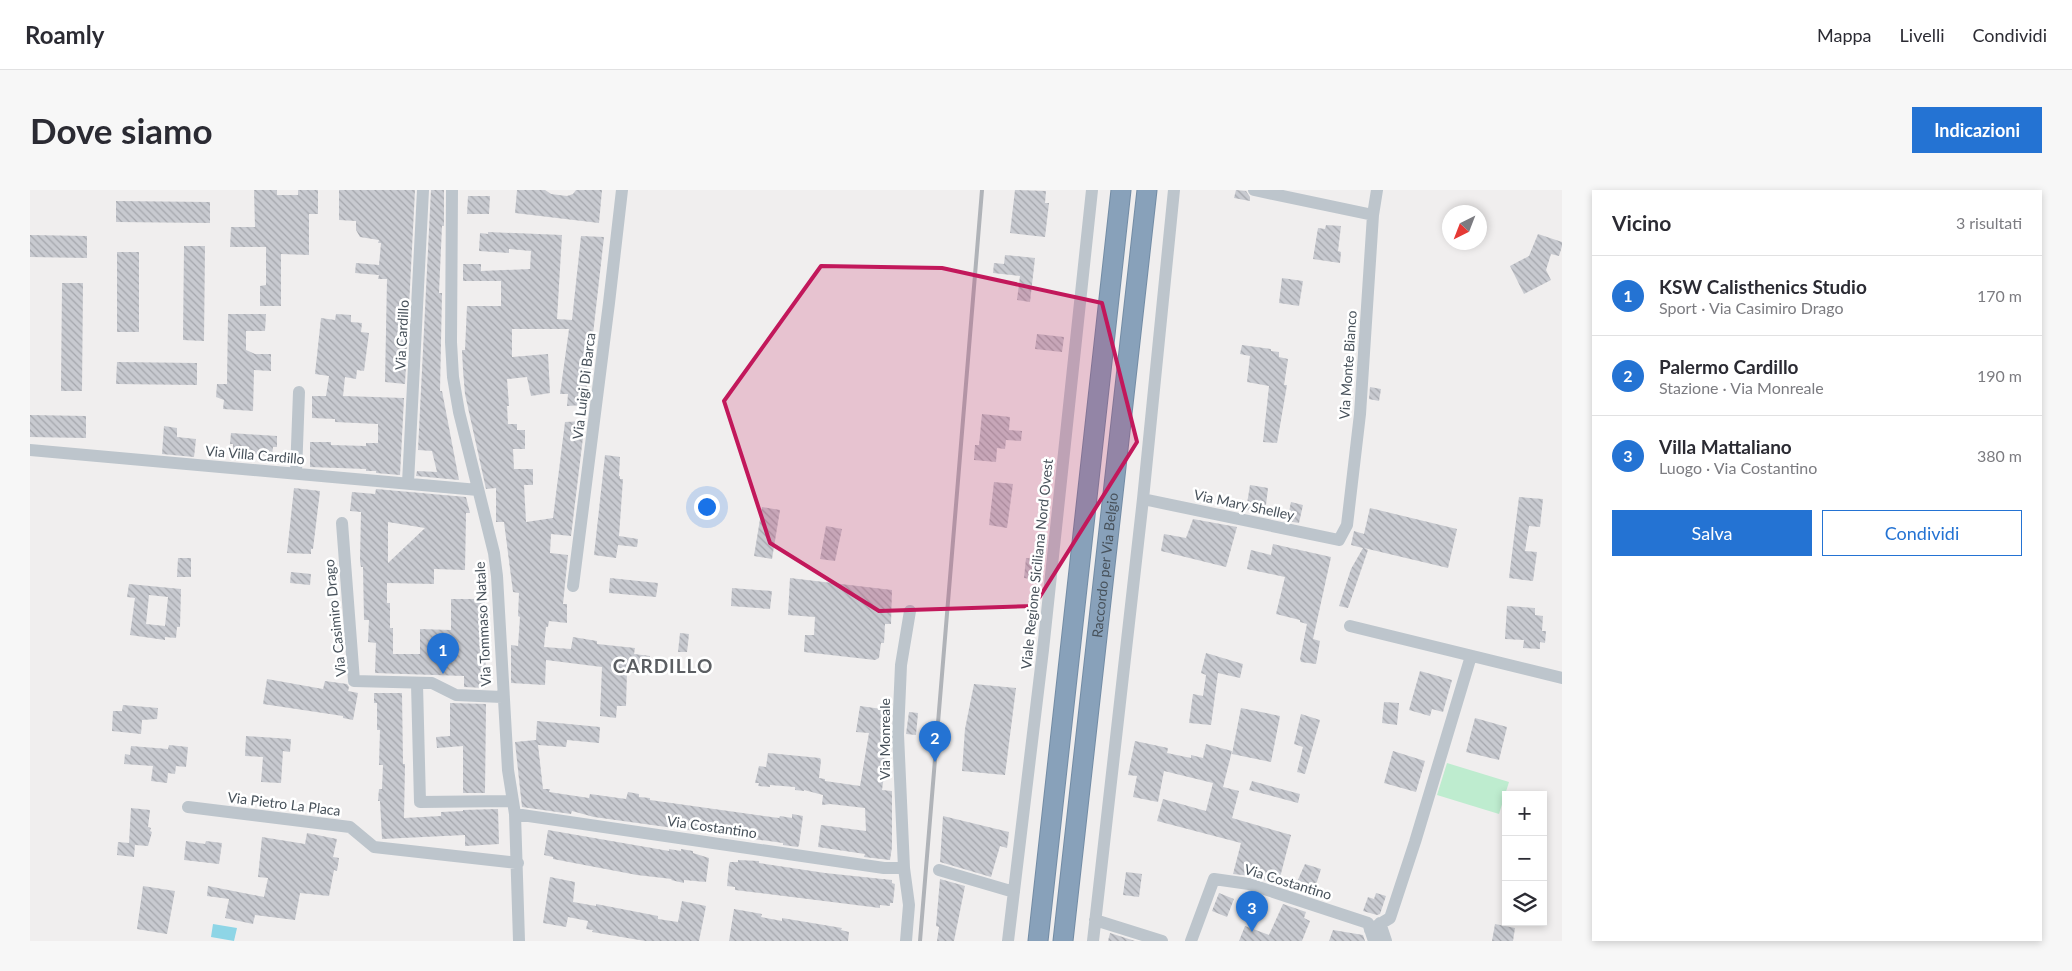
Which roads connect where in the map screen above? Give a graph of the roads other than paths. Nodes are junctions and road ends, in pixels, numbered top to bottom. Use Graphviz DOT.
graph roads {
  1 [pos="423,190"];
  2 [pos="452,190"];
  3 [pos="622,190"];
  4 [pos="1092,190"];
  5 [pos="1121,190"];
  6 [pos="1147,190"];
  7 [pos="1174,190"];
  8 [pos="1254,190"];
  9 [pos="1377,190"];
  10 [pos="1374,215"];
  11 [pos="300,392"];
  12 [pos="30,450"];
  13 [pos="296,473"];
  14 [pos="408,482"];
  15 [pos="478,490"];
  16 [pos="1143,499"];
  17 [pos="342,523"];
  18 [pos="1339,540"];
  19 [pos="573,586"];
  20 [pos="910,612"];
  21 [pos="1350,626"];
  22 [pos="1471,656"];
  23 [pos="1562,678"];
  24 [pos="417,684"];
  25 [pos="502,697"];
  26 [pos="513,801"];
  27 [pos="188,807"];
  28 [pos="515,814"];
  29 [pos="518,863"];
  30 [pos="904,868"];
  31 [pos="939,870"];
  32 [pos="1014,892"];
  33 [pos="1095,920"];
  34 [pos="1375,931"];
  35 [pos="519,941"];
  36 [pos="906,941"];
  37 [pos="1008,941"];
  38 [pos="1038,941"];
  39 [pos="1063,941"];
  40 [pos="1093,941"];
  41 [pos="1162,941"];
  42 [pos="1191,941"];
  43 [pos="1386,941"];
  1 -- 14 [label="street, Via Cardillo"];
  2 -- 15 [label="street, Via Tommaso Natale"];
  3 -- 19 [label="street, Via Luigi Di Barca"];
  4 -- 32 [label="street, Viale Regione Siciliana Nord Ovest"];
  5 -- 38 [label="highway, Raccordo per Via Belgio"];
  6 -- 39 [label="highway, Raccordo per Via Belgio"];
  7 -- 16 [label="street"];
  8 -- 10 [label="street"];
  9 -- 10 [label="street, Via Monte Bianco"];
  10 -- 18 [label="street, Via Monte Bianco"];
  11 -- 13 [label="street"];
  12 -- 13 [label="street, Via Villa Cardillo"];
  13 -- 14 [label="street, Via Villa Cardillo"];
  14 -- 15 [label="street, Via Villa Cardillo"];
  15 -- 25 [label="street, Via Tommaso Natale"];
  16 -- 18 [label="street, Via Mary Shelley"];
  16 -- 33 [label="street"];
  17 -- 24 [label="street, Via Casimiro Drago"];
  20 -- 30 [label="street, Via Monreale"];
  21 -- 22 [label="street"];
  22 -- 23 [label="street"];
  22 -- 34 [label="street"];
  24 -- 25 [label="street, Via Casimiro Drago"];
  24 -- 26 [label="street"];
  25 -- 26 [label="street, Via Tommaso Natale"];
  26 -- 28 [label="street, Via Tommaso Natale"];
  27 -- 29 [label="street, Via Pietro La Placa"];
  28 -- 29 [label="street, Via Tommaso Natale"];
  28 -- 30 [label="street, Via Costantino"];
  29 -- 35 [label="street, Via Tommaso Natale"];
  30 -- 36 [label="street, Via Monreale"];
  31 -- 32 [label="street"];
  32 -- 37 [label="street, Viale Regione Siciliana Nord Ovest"];
  33 -- 40 [label="street"];
  33 -- 41 [label="street"];
  34 -- 42 [label="street, Via Costantino"];
  34 -- 43 [label="street"];
}
